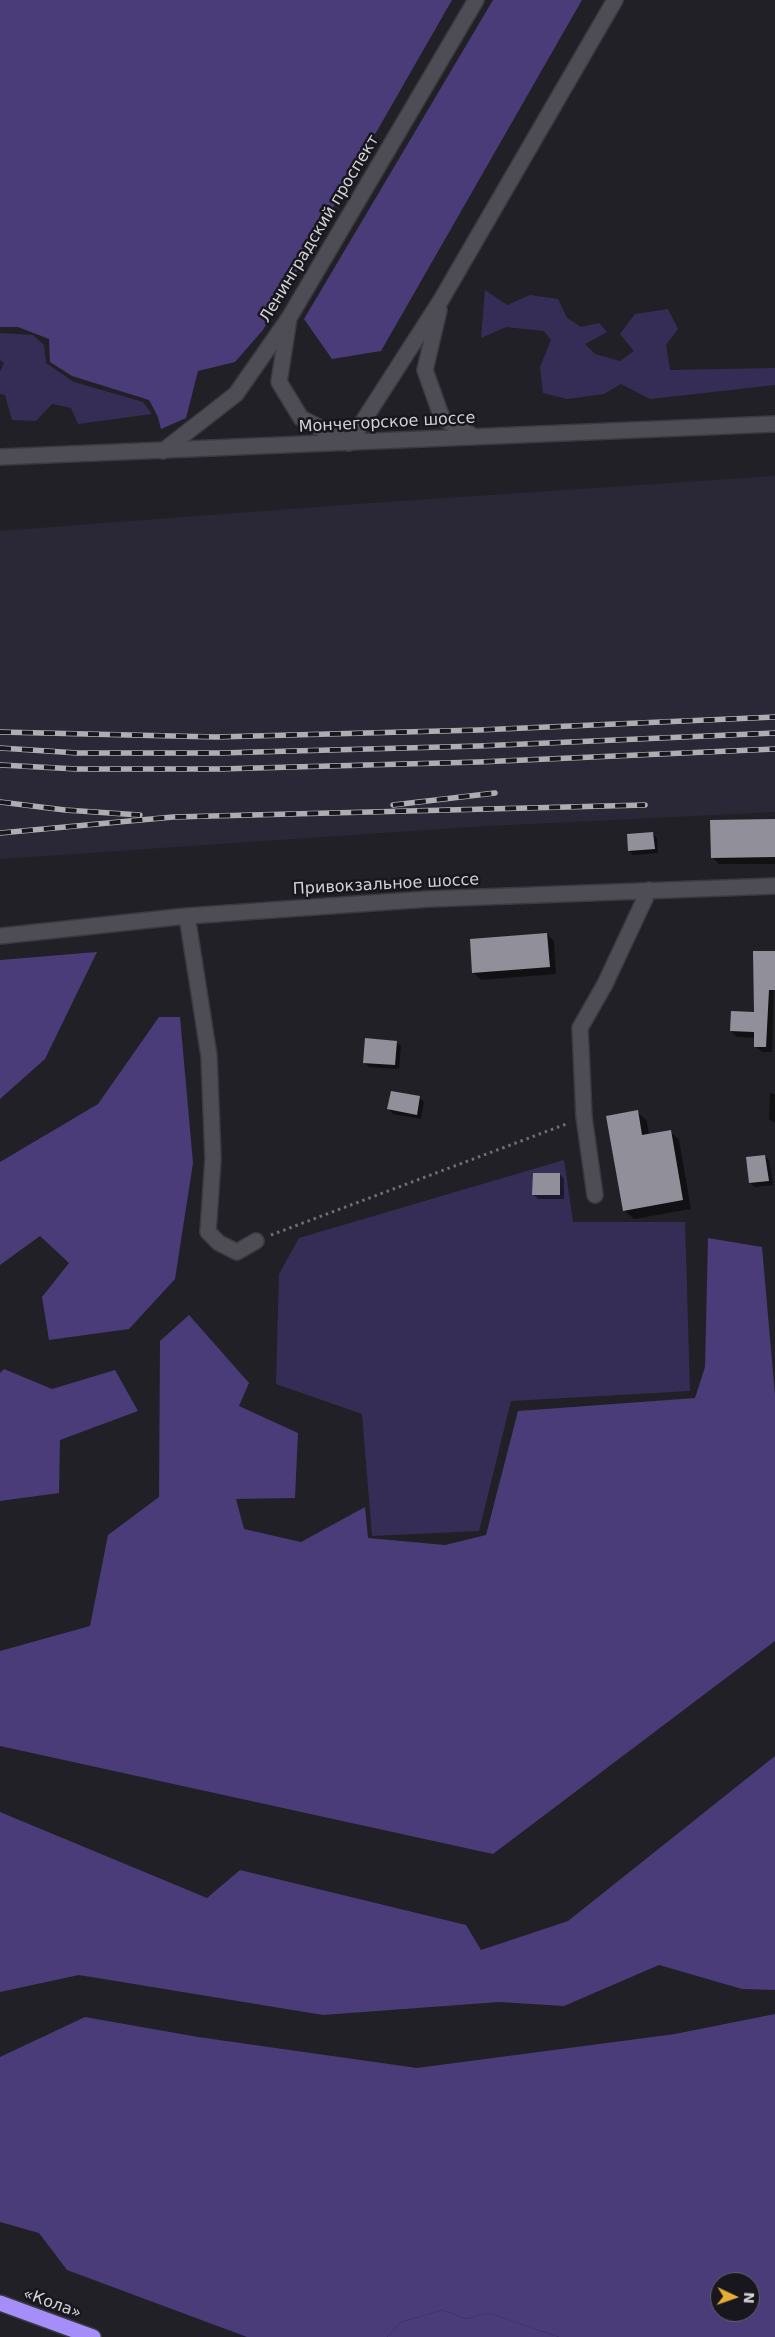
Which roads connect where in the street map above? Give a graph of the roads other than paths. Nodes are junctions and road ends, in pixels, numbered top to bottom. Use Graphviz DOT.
graph roads {
  1 [pos="476,0"];
  2 [pos="615,0"];
  3 [pos="441,300"];
  4 [pos="289,318"];
  5 [pos="775,424"];
  6 [pos="473,436"];
  7 [pos="349,444"];
  8 [pos="163,451"];
  9 [pos="0,457"];
  10 [pos="775,886"];
  11 [pos="649,890"];
  12 [pos="187,916"];
  13 [pos="0,936"];
  14 [pos="595,1195"];
  15 [pos="256,1241"];
  16 [pos="0,2303"];
  17 [pos="93,2337"];
  1 -- 4 [label="street, Ленинградский проспект"];
  2 -- 3 [label="street"];
  3 -- 6 [label="street"];
  3 -- 7 [label="street"];
  4 -- 7 [label="street"];
  4 -- 8 [label="street, Ленинградский проспект"];
  5 -- 6 [label="street, Мончегорское шоссе"];
  6 -- 7 [label="street, Мончегорское шоссе"];
  7 -- 8 [label="street, Мончегорское шоссе"];
  8 -- 9 [label="street, Мончегорское шоссе"];
  10 -- 11 [label="street, Привокзальное шоссе"];
  11 -- 12 [label="street, Привокзальное шоссе"];
  11 -- 14 [label="street"];
  12 -- 13 [label="street, Привокзальное шоссе"];
  12 -- 15 [label="street"];
  16 -- 17 [label="highway, «Кола»"];
}
